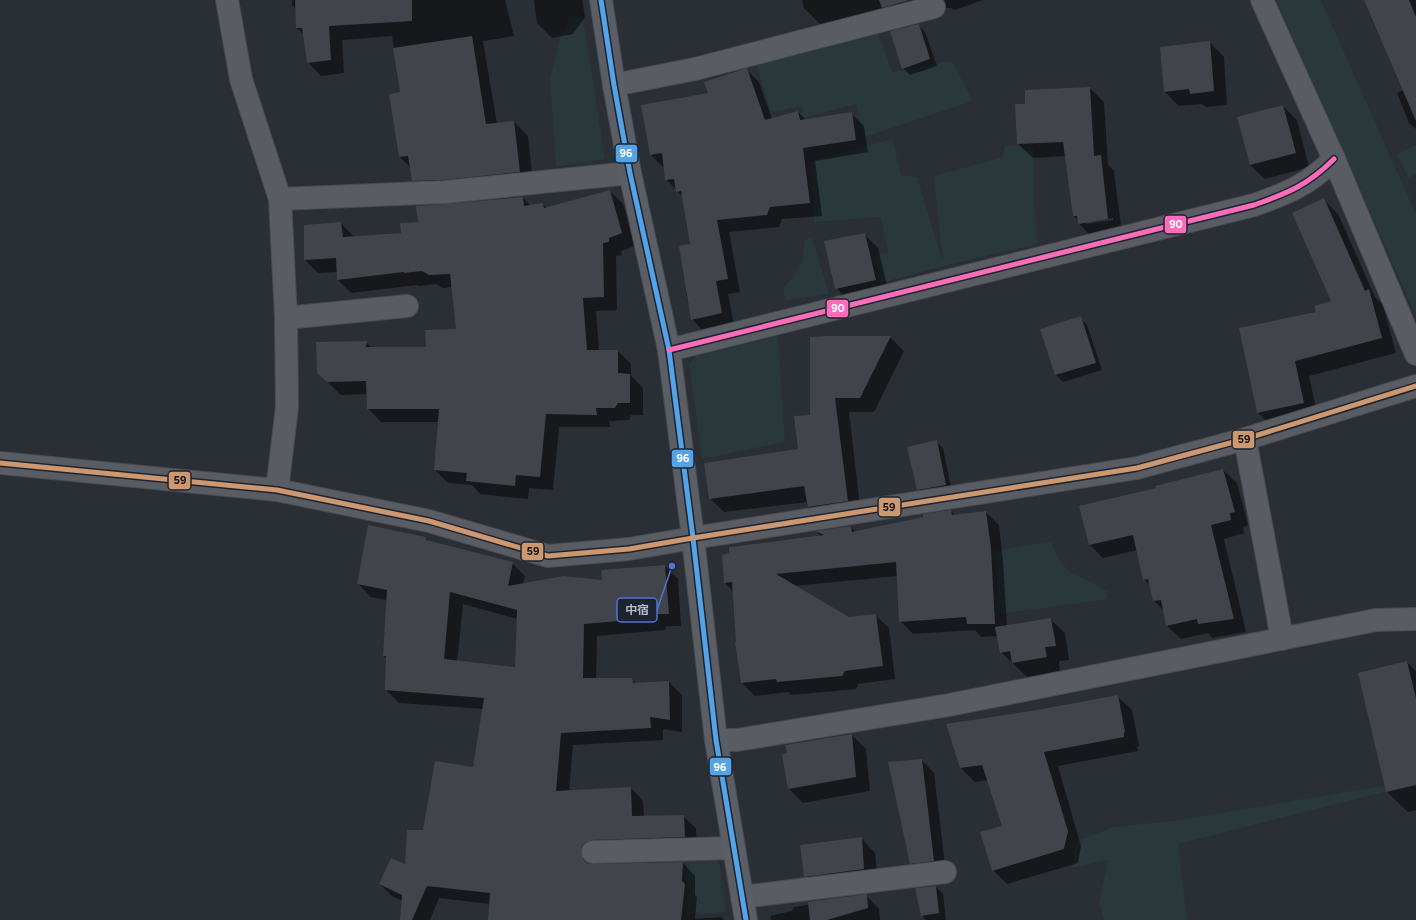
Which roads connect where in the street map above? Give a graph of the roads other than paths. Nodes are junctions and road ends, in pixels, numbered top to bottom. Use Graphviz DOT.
graph roads {
  1 [pos="227,0"];
  2 [pos="601,0"];
  3 [pos="1262,0"];
  4 [pos="934,7"];
  5 [pos="614,84"];
  6 [pos="1334,159"];
  7 [pos="630,173"];
  8 [pos="280,199"];
  9 [pos="407,306"];
  10 [pos="286,318"];
  11 [pos="669,350"];
  12 [pos="1416,354"];
  13 [pos="1416,386"];
  14 [pos="1245,439"];
  15 [pos="0,462"];
  16 [pos="277,490"];
  17 [pos="693,538"];
  18 [pos="1416,619"];
  19 [pos="1282,639"];
  20 [pos="716,740"];
  21 [pos="734,848"];
  22 [pos="593,852"];
  23 [pos="945,872"];
  24 [pos="742,897"];
  25 [pos="746,920"];
  1 -- 8 [label="street"];
  2 -- 5 [label="main road"];
  3 -- 6 [label="street"];
  4 -- 5 [label="street"];
  5 -- 7 [label="main road"];
  6 -- 11 [label="street"];
  6 -- 12 [label="street"];
  7 -- 8 [label="street"];
  7 -- 11 [label="main road"];
  8 -- 10 [label="street"];
  9 -- 10 [label="street"];
  10 -- 16 [label="street"];
  11 -- 17 [label="main road"];
  13 -- 14 [label="street"];
  14 -- 17 [label="street"];
  14 -- 19 [label="street"];
  15 -- 16 [label="street"];
  16 -- 17 [label="street"];
  17 -- 20 [label="main road"];
  18 -- 19 [label="street"];
  19 -- 20 [label="street"];
  20 -- 21 [label="main road"];
  21 -- 22 [label="street"];
  21 -- 24 [label="main road"];
  23 -- 24 [label="street"];
  24 -- 25 [label="main road"];
}
